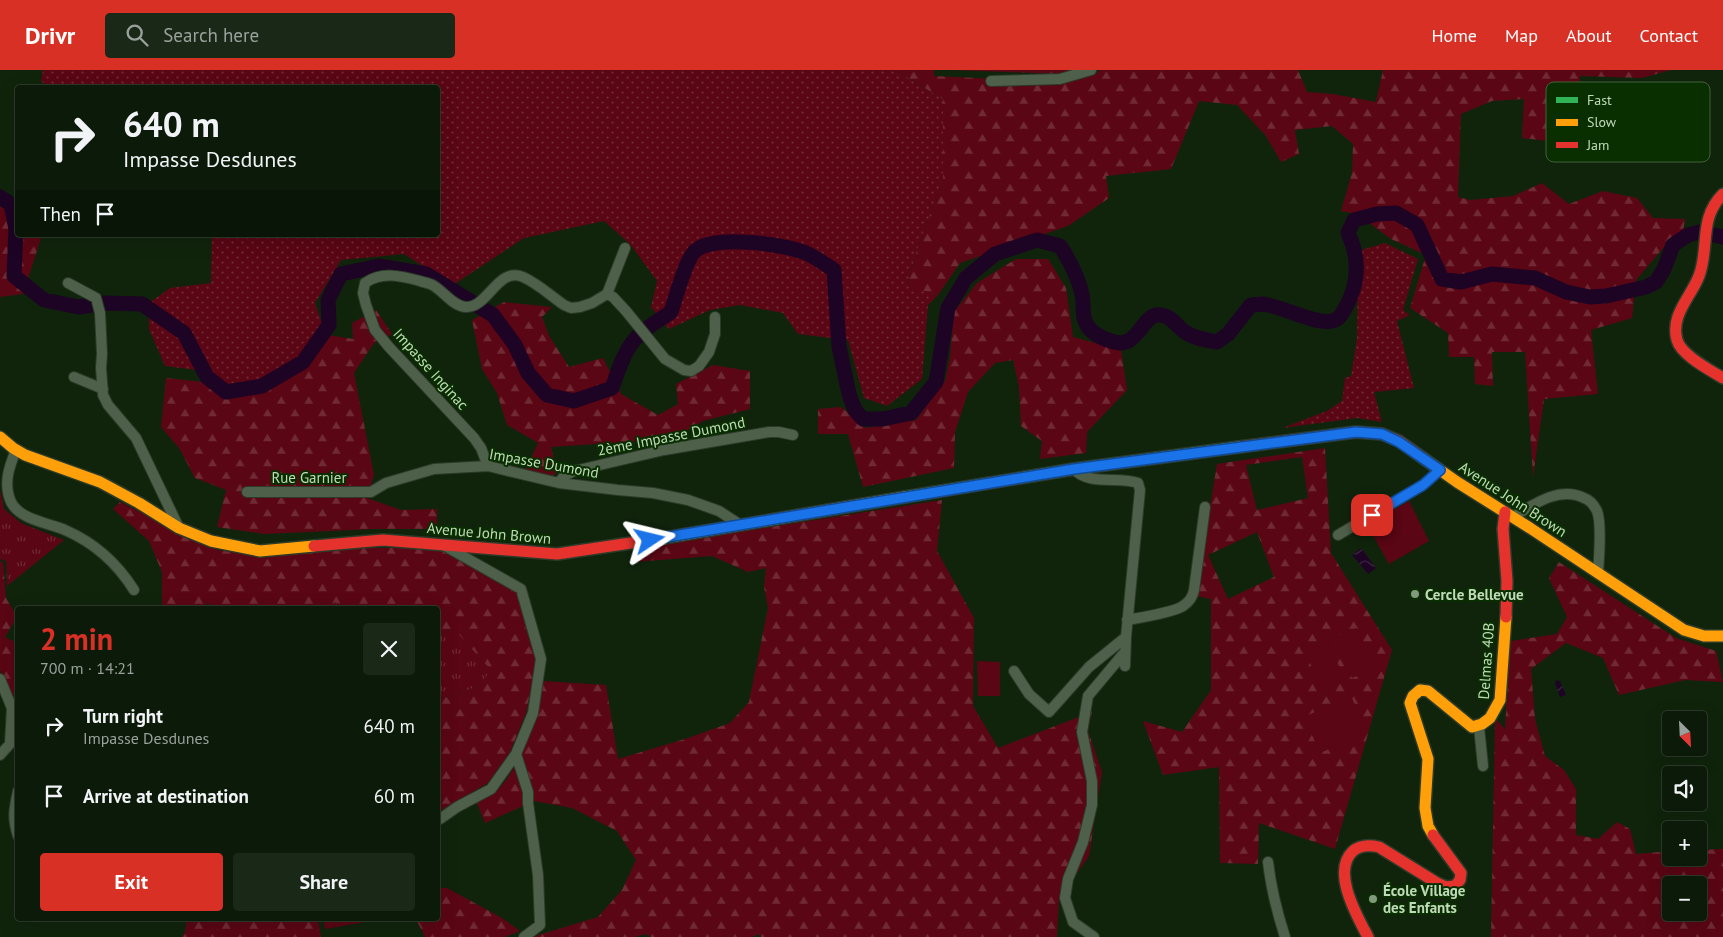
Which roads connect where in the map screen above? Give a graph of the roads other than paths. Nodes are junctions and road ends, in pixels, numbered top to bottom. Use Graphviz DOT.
graph roads {
  1 [pos="1091,70"];
  2 [pos="991,81"];
  3 [pos="1723,194"];
  4 [pos="625,248"];
  5 [pos="68,283"];
  6 [pos="607,294"];
  7 [pos="716,317"];
  8 [pos="74,377"];
  9 [pos="1723,378"];
  10 [pos="103,389"];
  11 [pos="793,435"];
  12 [pos="0,437"];
  13 [pos="15,449"];
  14 [pos="0,455"];
  15 [pos="488,466"];
  16 [pos="1074,469"];
  17 [pos="1440,470"];
  18 [pos="559,483"];
  19 [pos="247,492"];
  20 [pos="371,492"];
  21 [pos="1205,507"];
  22 [pos="1509,515"];
  23 [pos="739,524"];
  24 [pos="179,528"];
  25 [pos="1338,535"];
  26 [pos="441,544"];
  27 [pos="1598,573"];
  28 [pos="134,590"];
  29 [pos="1127,620"];
  30 [pos="1723,636"];
  31 [pos="1126,637"];
  32 [pos="1124,653"];
  33 [pos="1125,666"];
  34 [pos="1014,671"];
  35 [pos="0,679"];
  36 [pos="12,707"];
  37 [pos="15,715"];
  38 [pos="1479,727"];
  39 [pos="516,754"];
  40 [pos="0,755"];
  41 [pos="1483,766"];
  42 [pos="15,803"];
  43 [pos="440,819"];
  44 [pos="15,828"];
  45 [pos="1268,862"];
  46 [pos="524,937"];
  47 [pos="1094,937"];
  48 [pos="1285,937"];
  49 [pos="1368,937"];
  1 -- 2 [label="street"];
  3 -- 9 [label="main road"];
  4 -- 6 [label="street"];
  5 -- 10 [label="street"];
  6 -- 7 [label="street"];
  6 -- 15 [label="street, Impasse Inginac"];
  8 -- 10 [label="street"];
  10 -- 24 [label="street"];
  11 -- 18 [label="street, 2ème Impasse Dumond"];
  12 -- 13 [label="main road, Avenue John Brown"];
  13 -- 14 [label="main road"];
  13 -- 24 [label="main road, Avenue John Brown"];
  13 -- 28 [label="street"];
  15 -- 18 [label="street, Impasse Dumond"];
  15 -- 20 [label="street, Impasse Dumond"];
  16 -- 17 [label="main road, Avenue John Brown"];
  16 -- 23 [label="main road, Avenue John Brown"];
  16 -- 29 [label="street"];
  17 -- 22 [label="main road, Avenue John Brown"];
  17 -- 25 [label="street"];
  18 -- 23 [label="street, Impasse Dumond"];
  19 -- 20 [label="street, Rue Garnier"];
  21 -- 29 [label="street"];
  22 -- 27 [label="main road, Avenue John Brown"];
  22 -- 27 [label="street"];
  22 -- 38 [label="main road, Delmas 40B"];
  23 -- 26 [label="main road, Avenue John Brown"];
  24 -- 26 [label="main road, Avenue John Brown"];
  26 -- 39 [label="street"];
  27 -- 30 [label="main road, Avenue John Brown"];
  29 -- 31 [label="street"];
  31 -- 32 [label="street"];
  31 -- 34 [label="street"];
  32 -- 33 [label="street"];
  32 -- 47 [label="street"];
  35 -- 36 [label="street"];
  36 -- 37 [label="street"];
  36 -- 40 [label="street"];
  38 -- 41 [label="street"];
  38 -- 49 [label="main road"];
  39 -- 43 [label="street"];
  39 -- 46 [label="street"];
  42 -- 44 [label="street"];
  45 -- 48 [label="street"];
}
